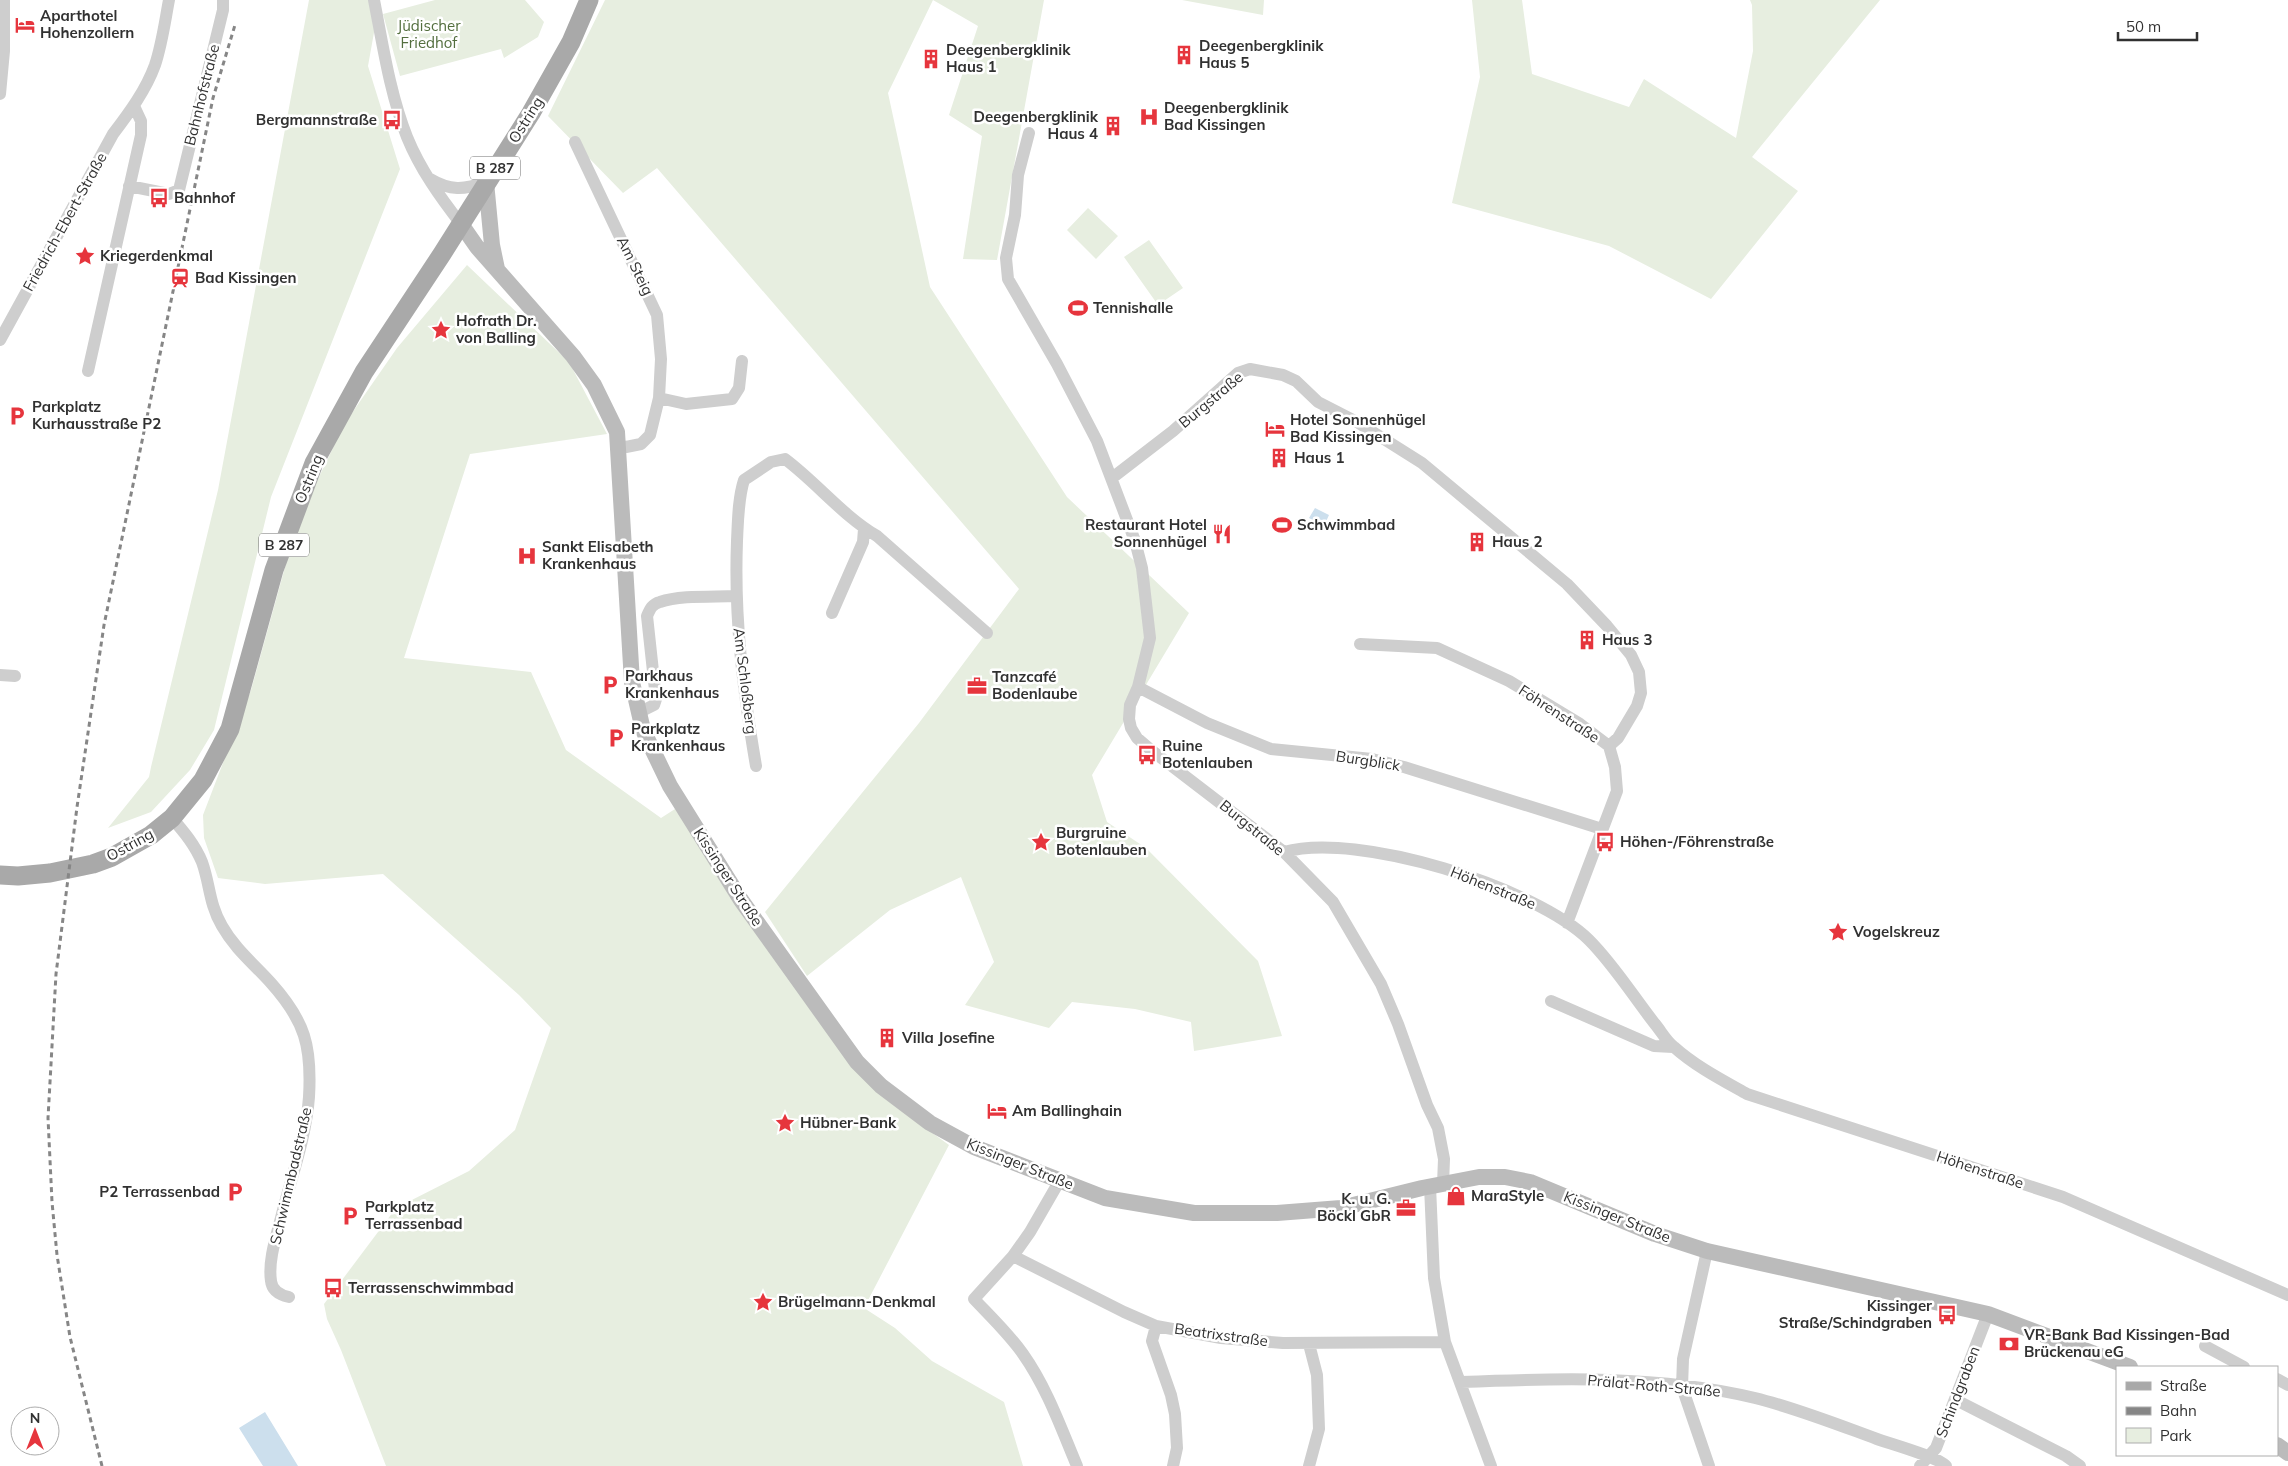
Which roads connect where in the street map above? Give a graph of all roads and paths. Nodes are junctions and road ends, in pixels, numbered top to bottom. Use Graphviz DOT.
graph roads {
  1 [pos="4,0"];
  2 [pos="170,0"];
  3 [pos="223,0"];
  4 [pos="374,0"];
  5 [pos="589,0"];
  6 [pos="0,94"];
  7 [pos="134,106"];
  8 [pos="1029,133"];
  9 [pos="575,142"];
  10 [pos="428,178"];
  11 [pos="486,182"];
  12 [pos="129,186"];
  13 [pos="461,224"];
  14 [pos="497,269"];
  15 [pos="0,340"];
  16 [pos="742,361"];
  17 [pos="88,371"];
  18 [pos="659,398"];
  19 [pos="619,446"];
  20 [pos="1112,478"];
  21 [pos="864,528"];
  22 [pos="735,596"];
  23 [pos="832,613"];
  24 [pos="987,633"];
  25 [pos="1360,644"];
  26 [pos="0,675"];
  27 [pos="15,676"];
  28 [pos="1138,686"];
  29 [pos="638,713"];
  30 [pos="1609,746"];
  31 [pos="756,766"];
  32 [pos="172,818"];
  33 [pos="1602,829"];
  34 [pos="1284,852"];
  35 [pos="0,875"];
  36 [pos="1567,923"];
  37 [pos="1551,1001"];
  38 [pos="1673,1047"];
  39 [pos="1060,1180"];
  40 [pos="1437,1185"];
  41 [pos="1707,1251"];
  42 [pos="1013,1256"];
  43 [pos="2288,1295"];
  44 [pos="289,1297"];
  45 [pos="1988,1314"];
  46 [pos="1156,1326"];
  47 [pos="1445,1342"];
  48 [pos="1309,1344"];
  49 [pos="2205,1346"];
  50 [pos="2127,1366"];
  51 [pos="2242,1366"];
  52 [pos="1461,1382"];
  53 [pos="1682,1387"];
  54 [pos="1956,1400"];
  55 [pos="1923,1461"];
  56 [pos="1077,1466"];
  57 [pos="1173,1466"];
  58 [pos="1309,1466"];
  59 [pos="1490,1466"];
  60 [pos="1709,1466"];
  61 [pos="1946,1466"];
  62 [pos="2080,1466"];
  1 -- 6 [label="street"];
  2 -- 7 [label="street"];
  3 -- 12 [label="street, Bahnhofstraße"];
  4 -- 10 [label="street"];
  5 -- 11 [label="main road, Ostring / B 287"];
  7 -- 12 [label="street"];
  7 -- 15 [label="street, Friedrich-Ebert-Straße"];
  8 -- 20 [label="street, Burgstraße"];
  9 -- 18 [label="street, Am Steig"];
  10 -- 11 [label="street"];
  10 -- 13 [label="street"];
  11 -- 13 [label="main road, Ostring / B 287"];
  11 -- 14 [label="street"];
  12 -- 17 [label="street"];
  13 -- 14 [label="street, Kissinger Straße"];
  13 -- 32 [label="main road, Ostring / B 287"];
  14 -- 19 [label="street, Kissinger Straße"];
  16 -- 18 [label="street"];
  18 -- 19 [label="street, Am Steig"];
  19 -- 29 [label="street, Kissinger Straße"];
  20 -- 28 [label="street, Burgstraße"];
  20 -- 30 [label="street, Burgstraße"];
  21 -- 22 [label="street, Am Schloßberg"];
  21 -- 23 [label="street"];
  21 -- 24 [label="street, Am Schloßberg"];
  22 -- 29 [label="street"];
  22 -- 31 [label="street, Am Schloßberg"];
  25 -- 30 [label="street, Föhrenstraße"];
  26 -- 27 [label="street"];
  28 -- 33 [label="street, Burgblick"];
  28 -- 34 [label="street, Burgstraße"];
  29 -- 39 [label="street, Kissinger Straße"];
  30 -- 33 [label="street, Föhrenstraße"];
  32 -- 35 [label="main road, Ostring / B 287"];
  32 -- 44 [label="street, Schwimmbadstraße"];
  33 -- 36 [label="street, Föhrenstraße"];
  34 -- 36 [label="street, Höhenstraße"];
  34 -- 40 [label="street, Burgstraße"];
  36 -- 38 [label="street, Höhenstraße"];
  37 -- 38 [label="street, Höhenstraße"];
  38 -- 43 [label="street, Höhenstraße"];
  39 -- 40 [label="street, Kissinger Straße"];
  39 -- 42 [label="street"];
  40 -- 41 [label="street, Kissinger Straße"];
  40 -- 47 [label="street, Burgstraße"];
  41 -- 45 [label="street, Kissinger Straße"];
  41 -- 53 [label="street"];
  42 -- 46 [label="street, Beatrixstraße"];
  42 -- 56 [label="street"];
  45 -- 50 [label="street, Kissinger Straße"];
  45 -- 54 [label="street, Schindgraben"];
  46 -- 48 [label="street, Beatrixstraße"];
  46 -- 57 [label="street"];
  47 -- 48 [label="street, Beatrixstraße"];
  47 -- 52 [label="street, Burgstraße"];
  48 -- 58 [label="street"];
  49 -- 51 [label="street"];
  52 -- 53 [label="street, Prälat-Roth-Straße"];
  52 -- 59 [label="street, Burgstraße"];
  53 -- 55 [label="street, Prälat-Roth-Straße"];
  53 -- 60 [label="street"];
  54 -- 55 [label="street, Schindgraben"];
  54 -- 62 [label="street"];
  55 -- 61 [label="street, Prälat-Roth-Straße"];
}
